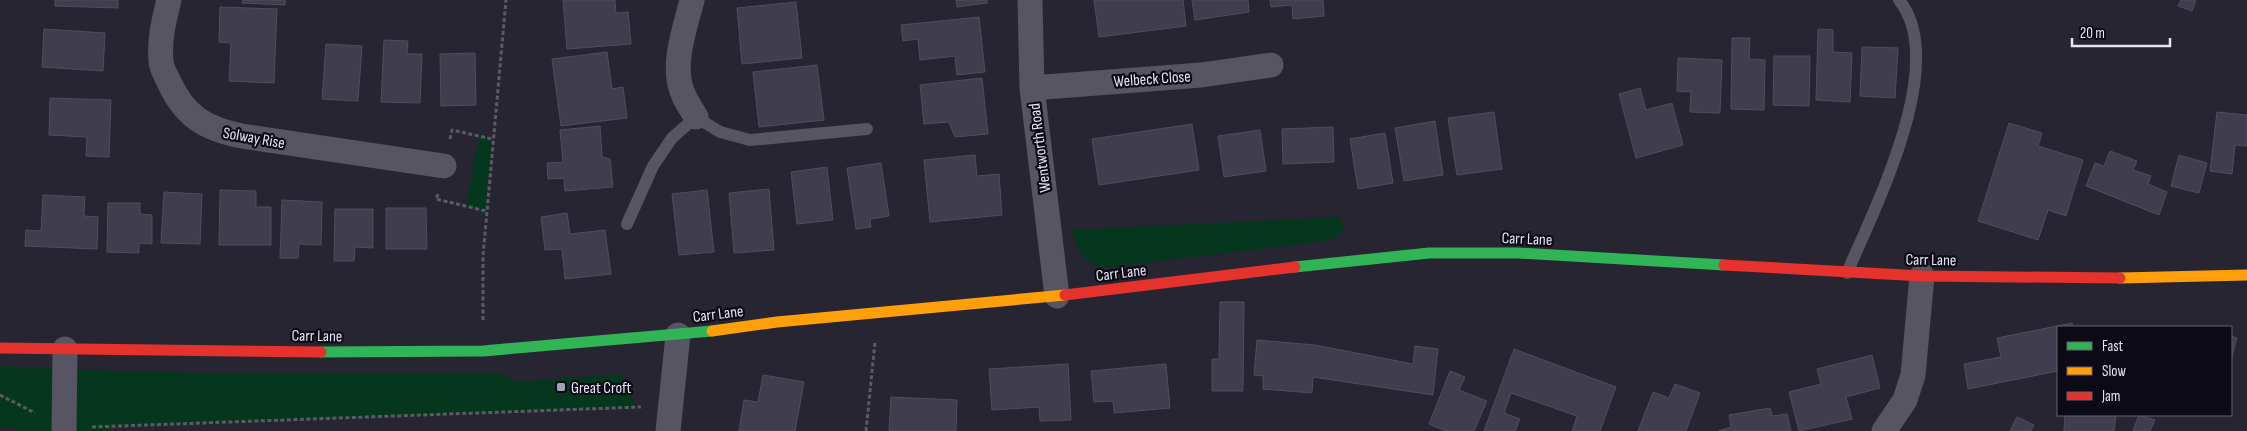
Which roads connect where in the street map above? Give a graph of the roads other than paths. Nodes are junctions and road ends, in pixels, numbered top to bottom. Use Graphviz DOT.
graph roads {
  1 [pos="169,0"];
  2 [pos="692,0"];
  3 [pos="1030,0"];
  4 [pos="1899,0"];
  5 [pos="1271,65"];
  6 [pos="1032,88"];
  7 [pos="696,117"];
  8 [pos="867,129"];
  9 [pos="444,166"];
  10 [pos="627,224"];
  11 [pos="1847,273"];
  12 [pos="2247,275"];
  13 [pos="1922,276"];
  14 [pos="1057,296"];
  15 [pos="678,334"];
  16 [pos="0,348"];
  17 [pos="65,349"];
  18 [pos="64,430"];
  19 [pos="668,431"];
  20 [pos="1884,431"];
  1 -- 9 [label="street, Solway Rise"];
  2 -- 7 [label="street"];
  3 -- 6 [label="street, Wentworth Road"];
  4 -- 11 [label="lane"];
  5 -- 6 [label="street, Welbeck Close"];
  6 -- 14 [label="street, Wentworth Road"];
  7 -- 8 [label="lane"];
  7 -- 10 [label="lane"];
  11 -- 13 [label="main road, Carr Lane"];
  11 -- 14 [label="main road, Carr Lane"];
  12 -- 13 [label="main road, Carr Lane"];
  13 -- 20 [label="street"];
  14 -- 15 [label="main road, Carr Lane"];
  15 -- 17 [label="main road, Carr Lane"];
  15 -- 19 [label="street"];
  16 -- 17 [label="main road, Carr Lane"];
  17 -- 18 [label="street"];
}
